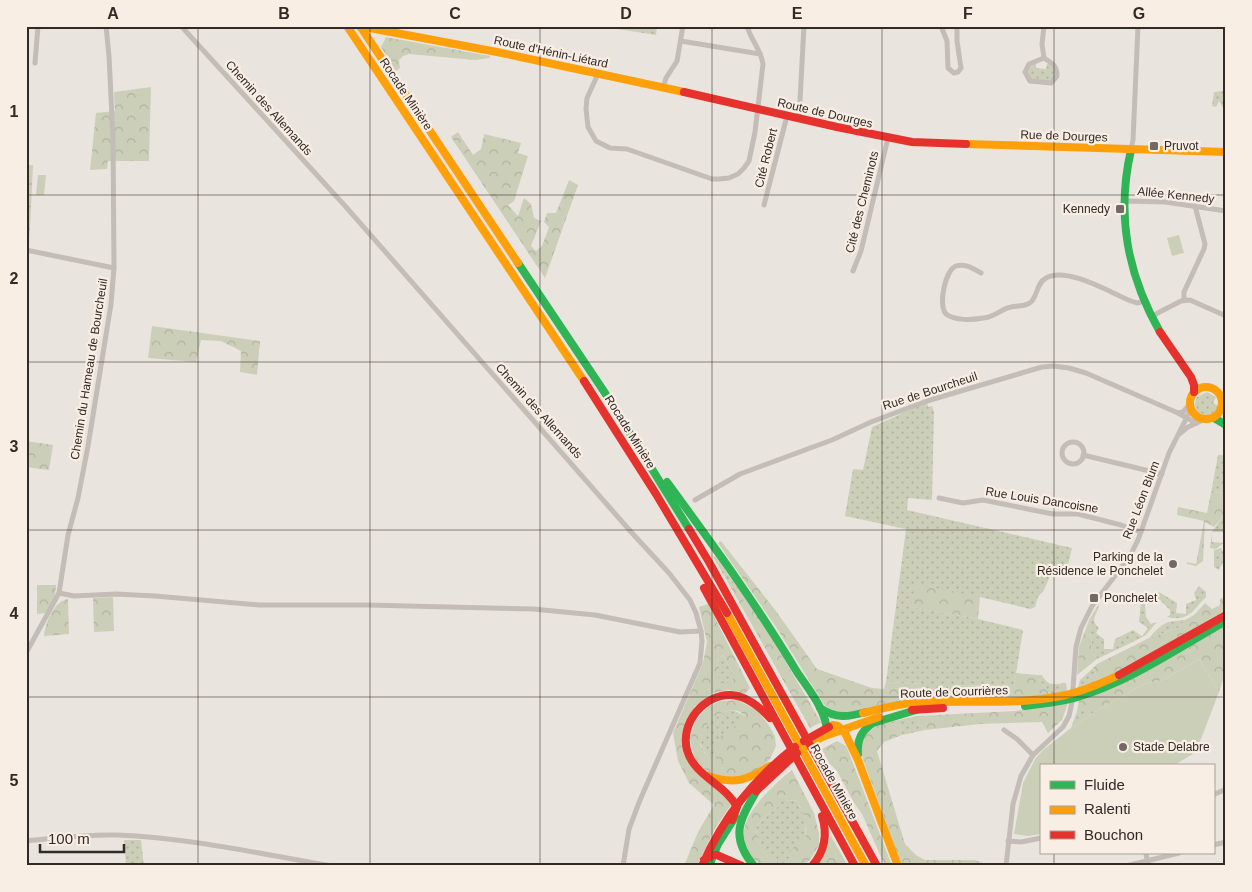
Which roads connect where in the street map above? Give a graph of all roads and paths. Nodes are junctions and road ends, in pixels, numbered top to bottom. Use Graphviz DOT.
graph roads {
  1 [pos="38,26"];
  2 [pos="106,26"];
  3 [pos="181,26"];
  4 [pos="347,26"];
  5 [pos="360,26"];
  6 [pos="683,26"];
  7 [pos="747,26"];
  8 [pos="804,26"];
  9 [pos="940,26"];
  10 [pos="958,26"];
  11 [pos="1044,26"];
  12 [pos="1138,26"];
  13 [pos="680,41"];
  14 [pos="760,54"];
  15 [pos="1044,58"];
  16 [pos="34,63"];
  17 [pos="598,74"];
  18 [pos="650,84"];
  19 [pos="663,88"];
  20 [pos="756,109"];
  21 [pos="787,116"];
  22 [pos="798,119"];
  23 [pos="888,138"];
  24 [pos="997,146"];
  25 [pos="1131,150"];
  26 [pos="1226,152"];
  27 [pos="1124,201"];
  28 [pos="764,205"];
  29 [pos="1196,206"];
  30 [pos="1226,211"];
  31 [pos="26,250"];
  32 [pos="114,268"];
  33 [pos="853,271"];
  34 [pos="981,273"];
  35 [pos="1184,300"];
  36 [pos="1145,301"];
  37 [pos="1152,316"];
  38 [pos="1226,316"];
  39 [pos="1191,377"];
  40 [pos="1205,387"];
  41 [pos="1217,391"];
  42 [pos="1194,392"];
  43 [pos="605,393"];
  44 [pos="1226,393"];
  45 [pos="1190,406"];
  46 [pos="1224,407"];
  47 [pos="1178,413"];
  48 [pos="1187,418"];
  49 [pos="1214,418"];
  50 [pos="1200,421"];
  51 [pos="1226,425"];
  52 [pos="1176,437"];
  53 [pos="1083,455"];
  54 [pos="1162,474"];
  55 [pos="658,497"];
  56 [pos="939,498"];
  57 [pos="695,500"];
  58 [pos="1141,532"];
  59 [pos="59,593"];
  60 [pos="1226,615"];
  61 [pos="1226,621"];
  62 [pos="702,631"];
  63 [pos="26,653"];
  64 [pos="1078,695"];
  65 [pos="1063,698"];
  66 [pos="819,707"];
  67 [pos="916,710"];
  68 [pos="866,712"];
  69 [pos="831,726"];
  70 [pos="843,730"];
  71 [pos="1004,730"];
  72 [pos="821,735"];
  73 [pos="784,737"];
  74 [pos="1033,755"];
  75 [pos="858,760"];
  76 [pos="780,762"];
  77 [pos="770,766"];
  78 [pos="704,775"];
  79 [pos="759,787"];
  80 [pos="1226,789"];
  81 [pos="1214,795"];
  82 [pos="816,796"];
  83 [pos="736,804"];
  84 [pos="732,820"];
  85 [pos="1040,838"];
  86 [pos="26,841"];
  87 [pos="1008,841"];
  88 [pos="1176,854"];
  89 [pos="712,855"];
  90 [pos="705,864"];
  91 [pos="1147,864"];
  92 [pos="332,866"];
  93 [pos="623,866"];
  94 [pos="742,866"];
  95 [pos="754,866"];
  96 [pos="812,866"];
  97 [pos="855,866"];
  98 [pos="866,866"];
  99 [pos="877,866"];
  100 [pos="898,866"];
  101 [pos="1006,866"];
  102 [pos="1126,866"];
  103 [pos="1153,866"];
  1 -- 16 [label="street"];
  2 -- 32 [label="street, Chemin du Hameau de Bourcheuil"];
  3 -- 62 [label="street, Chemin des Allemands"];
  4 -- 55 [label="main road, Rocade Minière"];
  5 -- 17 [label="main road, Route d'Hénin-Liétard"];
  5 -- 43 [label="main road, Rocade Minière"];
  6 -- 13 [label="street"];
  7 -- 14 [label="street"];
  8 -- 22 [label="street"];
  9 -- 10 [label="street"];
  11 -- 15 [label="street"];
  12 -- 25 [label="street"];
  13 -- 14 [label="street"];
  13 -- 19 [label="street"];
  14 -- 20 [label="street"];
  15 -- 15 [label="street"];
  17 -- 18 [label="main road, Route d'Hénin-Liétard"];
  17 -- 20 [label="street"];
  18 -- 19 [label="main road, Route de Dourges"];
  19 -- 20 [label="main road, Route de Dourges"];
  20 -- 21 [label="main road, Route de Dourges"];
  21 -- 22 [label="main road, Route de Dourges"];
  21 -- 28 [label="street, Cité Robert"];
  22 -- 23 [label="main road, Route de Dourges"];
  23 -- 24 [label="main road, Route de Dourges"];
  23 -- 33 [label="street, Cité des Cheminots"];
  24 -- 25 [label="main road, Rue de Dourges"];
  25 -- 26 [label="main road"];
  25 -- 27 [label="main road"];
  27 -- 29 [label="street, Allée Kennedy"];
  27 -- 36 [label="main road"];
  29 -- 30 [label="street, Allée Kennedy"];
  29 -- 35 [label="street"];
  31 -- 32 [label="street"];
  32 -- 59 [label="street, Chemin du Hameau de Bourcheuil"];
  34 -- 36 [label="street"];
  35 -- 37 [label="street"];
  35 -- 38 [label="street"];
  36 -- 37 [label="main road"];
  37 -- 39 [label="main road"];
  39 -- 40 [label="main road"];
  39 -- 42 [label="main road"];
  40 -- 41 [label="main road"];
  40 -- 42 [label="main road"];
  41 -- 44 [label="main road"];
  41 -- 46 [label="main road"];
  42 -- 45 [label="main road"];
  43 -- 66 [label="main road"];
  43 -- 99 [label="main road, Rocade Minière"];
  45 -- 47 [label="street"];
  45 -- 48 [label="street, Rue Léon Blum"];
  45 -- 50 [label="main road"];
  46 -- 49 [label="main road"];
  47 -- 48 [label="street, Rue de Bourcheuil"];
  47 -- 57 [label="street, Rue de Bourcheuil"];
  48 -- 50 [label="street, Rue de Bourcheuil"];
  48 -- 52 [label="street, Rue Léon Blum"];
  49 -- 50 [label="main road"];
  49 -- 51 [label="main road"];
  50 -- 52 [label="street"];
  52 -- 54 [label="street, Rue Léon Blum"];
  53 -- 53 [label="street"];
  53 -- 54 [label="street"];
  54 -- 58 [label="street, Rue Léon Blum"];
  55 -- 73 [label="main road"];
  55 -- 98 [label="main road, Rocade Minière"];
  56 -- 58 [label="street, Rue Louis Dancoisne"];
  58 -- 74 [label="street, Rue Léon Blum"];
  59 -- 62 [label="street"];
  59 -- 63 [label="street, Chemin du Hameau de Bourcheuil"];
  60 -- 64 [label="main road, Route de Courrières"];
  61 -- 64 [label="main road, Route de Courrières"];
  62 -- 93 [label="street, Chemin des Allemands"];
  64 -- 65 [label="main road, Route de Courrières"];
  65 -- 67 [label="main road, Route de Courrières"];
  65 -- 68 [label="main road, Route de Courrières"];
  66 -- 68 [label="main road"];
  66 -- 69 [label="main road"];
  67 -- 70 [label="main road, Route de Courrières"];
  67 -- 75 [label="main road"];
  68 -- 69 [label="main road, Route de Courrières"];
  69 -- 70 [label="main road"];
  69 -- 72 [label="main road"];
  70 -- 72 [label="main road, Route de Courrières"];
  70 -- 75 [label="main road"];
  71 -- 74 [label="street"];
  72 -- 76 [label="main road, Route de Courrières"];
  73 -- 78 [label="main road"];
  73 -- 82 [label="main road"];
  74 -- 87 [label="street, Rue Léon Blum"];
  75 -- 100 [label="main road"];
  76 -- 77 [label="main road, Route de Courrières"];
  76 -- 79 [label="main road, Route de Courrières"];
  77 -- 78 [label="main road"];
  77 -- 83 [label="main road, Route de Courrières"];
  78 -- 83 [label="main road"];
  79 -- 84 [label="main road, Route de Courrières"];
  79 -- 95 [label="main road"];
  80 -- 81 [label="street"];
  82 -- 96 [label="main road"];
  82 -- 97 [label="main road"];
  83 -- 84 [label="main road"];
  83 -- 90 [label="main road, Route de Courrières"];
  84 -- 89 [label="main road, Route de Courrières"];
  85 -- 87 [label="street"];
  86 -- 92 [label="street"];
  87 -- 101 [label="street, Rue Léon Blum"];
  88 -- 91 [label="street"];
  89 -- 90 [label="main road"];
  89 -- 94 [label="main road"];
  91 -- 102 [label="street"];
  91 -- 103 [label="street"];
}
